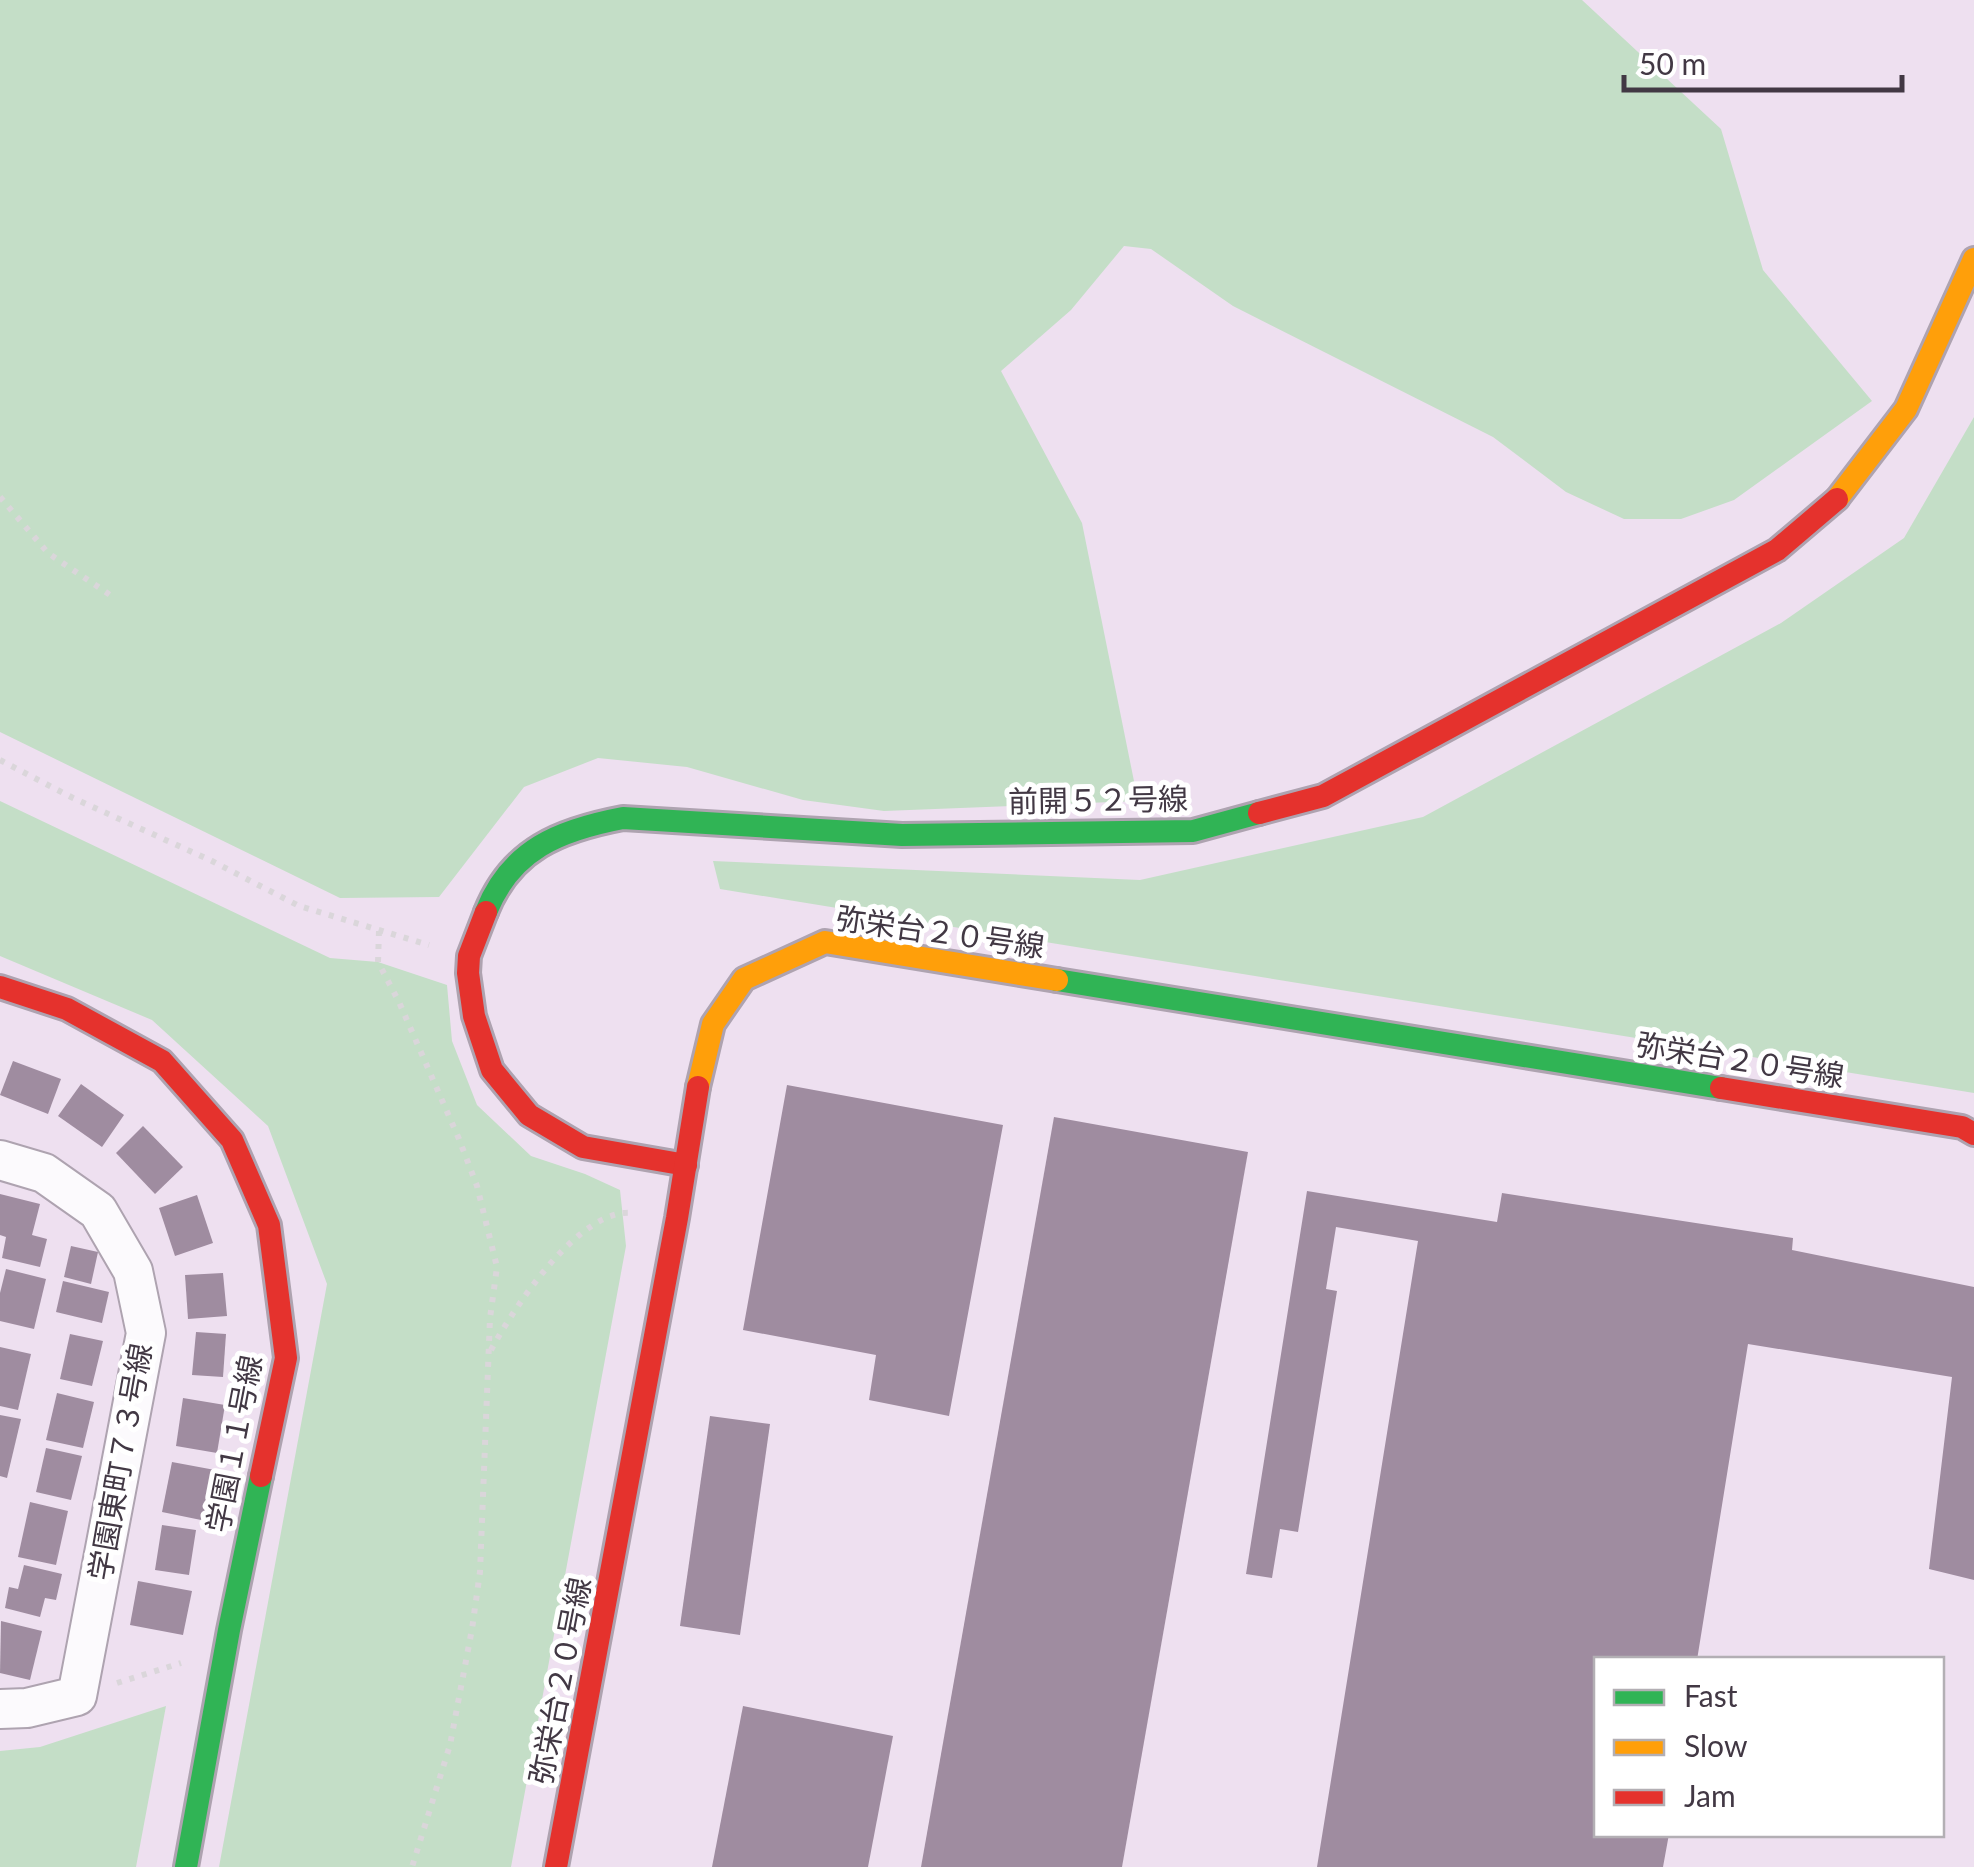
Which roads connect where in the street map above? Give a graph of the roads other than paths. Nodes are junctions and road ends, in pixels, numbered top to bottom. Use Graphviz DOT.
graph roads {
  1 [pos="1974,259"];
  2 [pos="0,987"];
  3 [pos="1974,1134"];
  4 [pos="0,1160"];
  5 [pos="686,1165"];
  6 [pos="0,1708"];
  7 [pos="186,1867"];
  8 [pos="556,1867"];
  1 -- 5 [label="street, 前開５２号線"];
  2 -- 7 [label="street, 学園１１号線"];
  3 -- 5 [label="street, 弥栄台２０号線"];
  4 -- 6 [label="street, 学園東町７３号線"];
  5 -- 8 [label="street, 弥栄台２０号線"];
}
